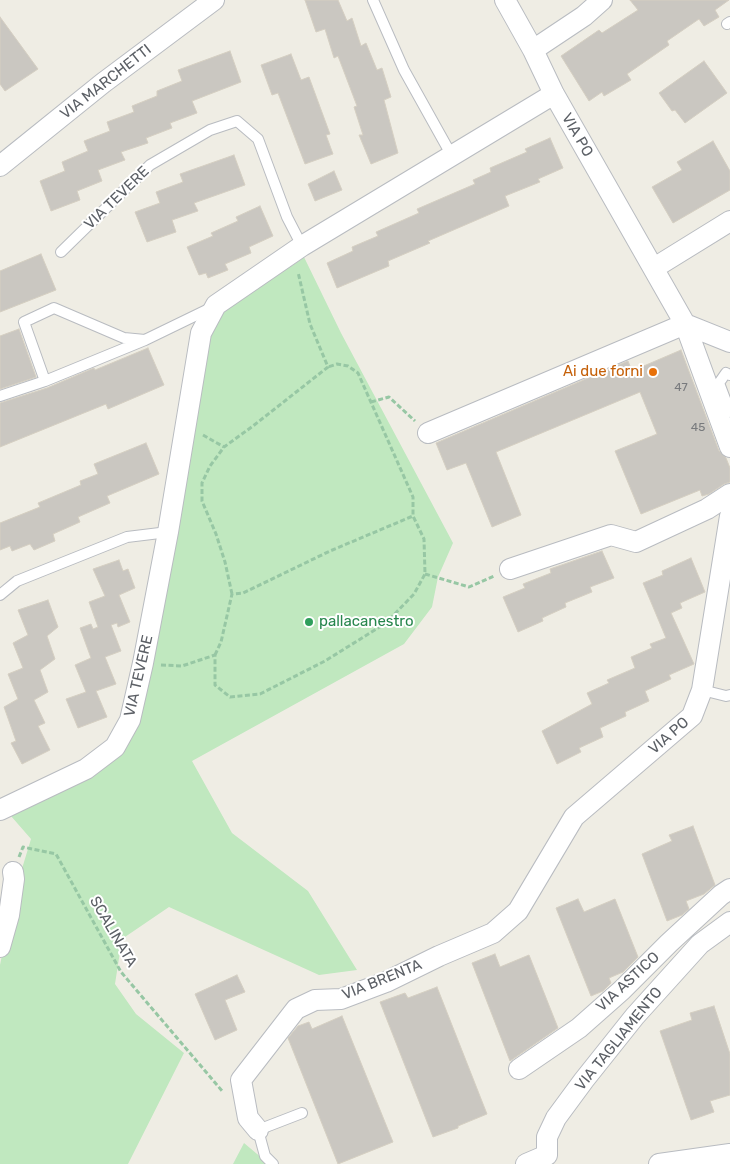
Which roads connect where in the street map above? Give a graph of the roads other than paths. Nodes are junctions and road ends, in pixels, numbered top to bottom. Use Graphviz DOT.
graph roads {
  1 [pos="214,0"];
  2 [pos="373,0"];
  3 [pos="505,0"];
  4 [pos="602,0"];
  5 [pos="533,50"];
  6 [pos="554,94"];
  7 [pos="452,156"];
  8 [pos="0,166"];
  9 [pos="730,221"];
  10 [pos="296,251"];
  11 [pos="61,252"];
  12 [pos="654,268"];
  13 [pos="216,305"];
  14 [pos="685,324"];
  15 [pos="145,340"];
  16 [pos="730,342"];
  17 [pos="730,375"];
  18 [pos="45,381"];
  19 [pos="0,396"];
  20 [pos="730,412"];
  21 [pos="428,434"];
  22 [pos="730,448"];
  23 [pos="730,494"];
  24 [pos="730,516"];
  25 [pos="168,532"];
  26 [pos="510,569"];
  27 [pos="0,595"];
  28 [pos="702,690"];
  29 [pos="730,695"];
  30 [pos="0,810"];
  31 [pos="13,872"];
  32 [pos="730,889"];
  33 [pos="518,911"];
  34 [pos="730,922"];
  35 [pos="0,947"];
  36 [pos="519,1069"];
  37 [pos="302,1112"];
  38 [pos="258,1130"];
  39 [pos="730,1154"];
  40 [pos="553,1159"];
  41 [pos="273,1164"];
  42 [pos="526,1164"];
  43 [pos="659,1164"];
  1 -- 8 [label="street, VIA MARCHETTI"];
  2 -- 7 [label="lane"];
  3 -- 5 [label="street, VIA PO"];
  4 -- 5 [label="street"];
  5 -- 6 [label="street, VIA PO"];
  6 -- 7 [label="street, VIA TEVERE"];
  6 -- 12 [label="street, VIA PO"];
  7 -- 10 [label="street, VIA TEVERE"];
  9 -- 12 [label="street"];
  10 -- 11 [label="lane, VIA TEVERE"];
  10 -- 13 [label="street, VIA TEVERE"];
  12 -- 14 [label="street, VIA PO"];
  13 -- 15 [label="lane, VIA TEVERE"];
  13 -- 25 [label="street, VIA TEVERE"];
  14 -- 16 [label="street"];
  14 -- 21 [label="street"];
  14 -- 22 [label="street, VIA PO"];
  15 -- 18 [label="lane, VIA TEVERE"];
  15 -- 18 [label="lane"];
  17 -- 20 [label="lane"];
  18 -- 19 [label="lane, VIA TEVERE"];
  23 -- 26 [label="street"];
  24 -- 28 [label="street, VIA PO"];
  25 -- 27 [label="lane"];
  25 -- 30 [label="street, VIA TEVERE"];
  28 -- 29 [label="lane"];
  28 -- 33 [label="street, VIA PO"];
  31 -- 35 [label="street"];
  32 -- 36 [label="street, VIA ASTICO"];
  33 -- 38 [label="street, VIA BRENTA"];
  34 -- 40 [label="street, VIA TAGLIAMENTO"];
  37 -- 38 [label="lane"];
  38 -- 41 [label="lane, VIA BRENTA"];
  39 -- 43 [label="street"];
  40 -- 42 [label="street, VIA TAGLIAMENTO"];
}
